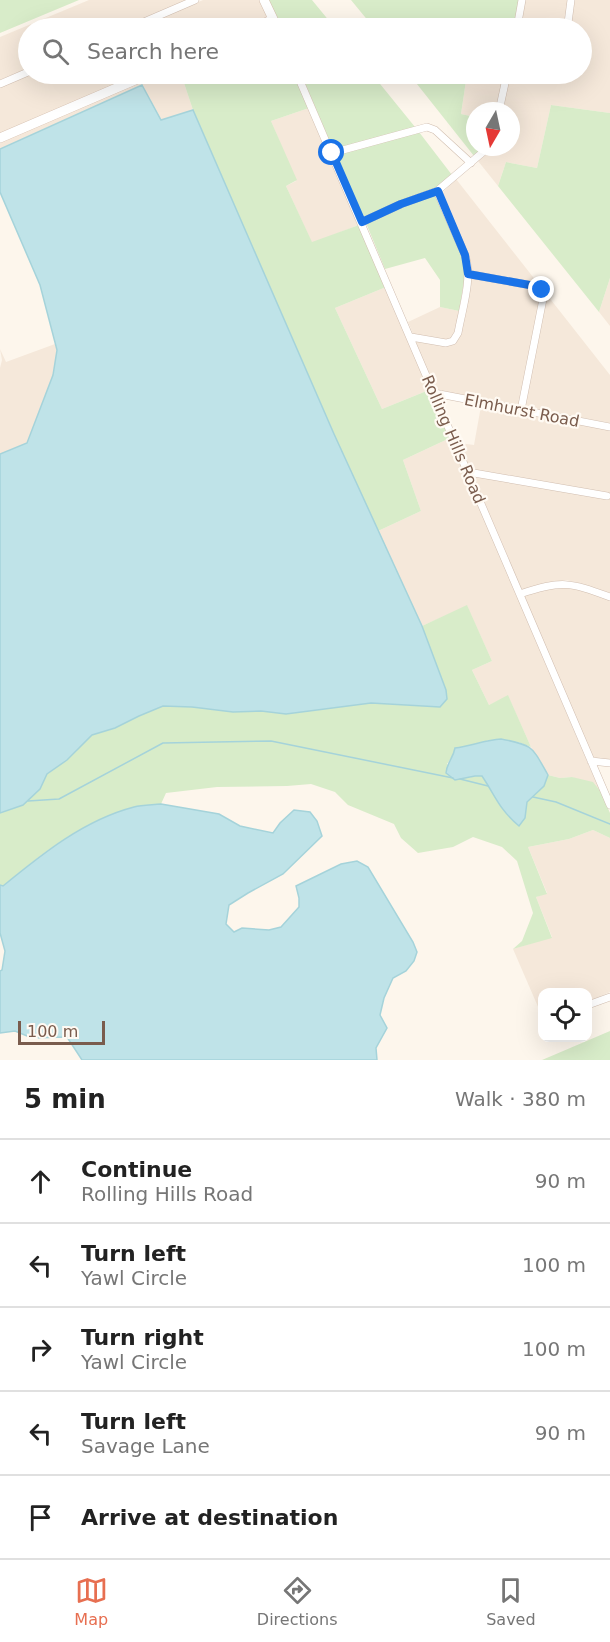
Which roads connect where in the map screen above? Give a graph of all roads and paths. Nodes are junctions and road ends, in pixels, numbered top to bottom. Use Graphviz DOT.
graph roads {
  1 [pos="195,0"];
  2 [pos="264,0"];
  3 [pos="522,0"];
  4 [pos="571,0"];
  5 [pos="153,18"];
  6 [pos="272,18"];
  7 [pos="519,18"];
  8 [pos="569,18"];
  9 [pos="18,76"];
  10 [pos="0,84"];
  11 [pos="126,84"];
  12 [pos="301,84"];
  13 [pos="505,84"];
  14 [pos="501,102"];
  15 [pos="0,138"];
  16 [pos="332,153"];
  17 [pos="479,156"];
  18 [pos="471,163"];
  19 [pos="438,191"];
  20 [pos="362,222"];
  21 [pos="468,274"];
  22 [pos="411,337"];
  23 [pos="434,393"];
  24 [pos="520,410"];
  25 [pos="610,427"];
  26 [pos="468,472"];
  27 [pos="607,496"];
  28 [pos="520,594"];
  29 [pos="610,597"];
  30 [pos="591,761"];
  31 [pos="610,763"];
  32 [pos="610,805"];
  33 [pos="610,997"];
  34 [pos="592,1004"];
  1 -- 5 [label="street"];
  2 -- 6 [label="street"];
  3 -- 7 [label="street"];
  4 -- 8 [label="street"];
  9 -- 10 [label="street"];
  11 -- 15 [label="street"];
  12 -- 16 [label="street, Rolling Hills Road"];
  13 -- 14 [label="street"];
  16 -- 18 [label="street"];
  16 -- 20 [label="street, Rolling Hills Road"];
  17 -- 18 [label="street"];
  18 -- 19 [label="street"];
  19 -- 20 [label="street"];
  19 -- 21 [label="street"];
  20 -- 22 [label="street, Rolling Hills Road"];
  21 -- 22 [label="street"];
  21 -- 24 [label="street"];
  22 -- 23 [label="street, Rolling Hills Road"];
  23 -- 24 [label="street, Elmhurst Road"];
  23 -- 26 [label="street, Rolling Hills Road"];
  24 -- 25 [label="street, Elmhurst Road"];
  26 -- 27 [label="street"];
  26 -- 28 [label="street, Rolling Hills Road"];
  28 -- 29 [label="street"];
  28 -- 30 [label="street, Rolling Hills Road"];
  30 -- 31 [label="street"];
  30 -- 32 [label="street, Rolling Hills Road"];
  33 -- 34 [label="street"];
}
